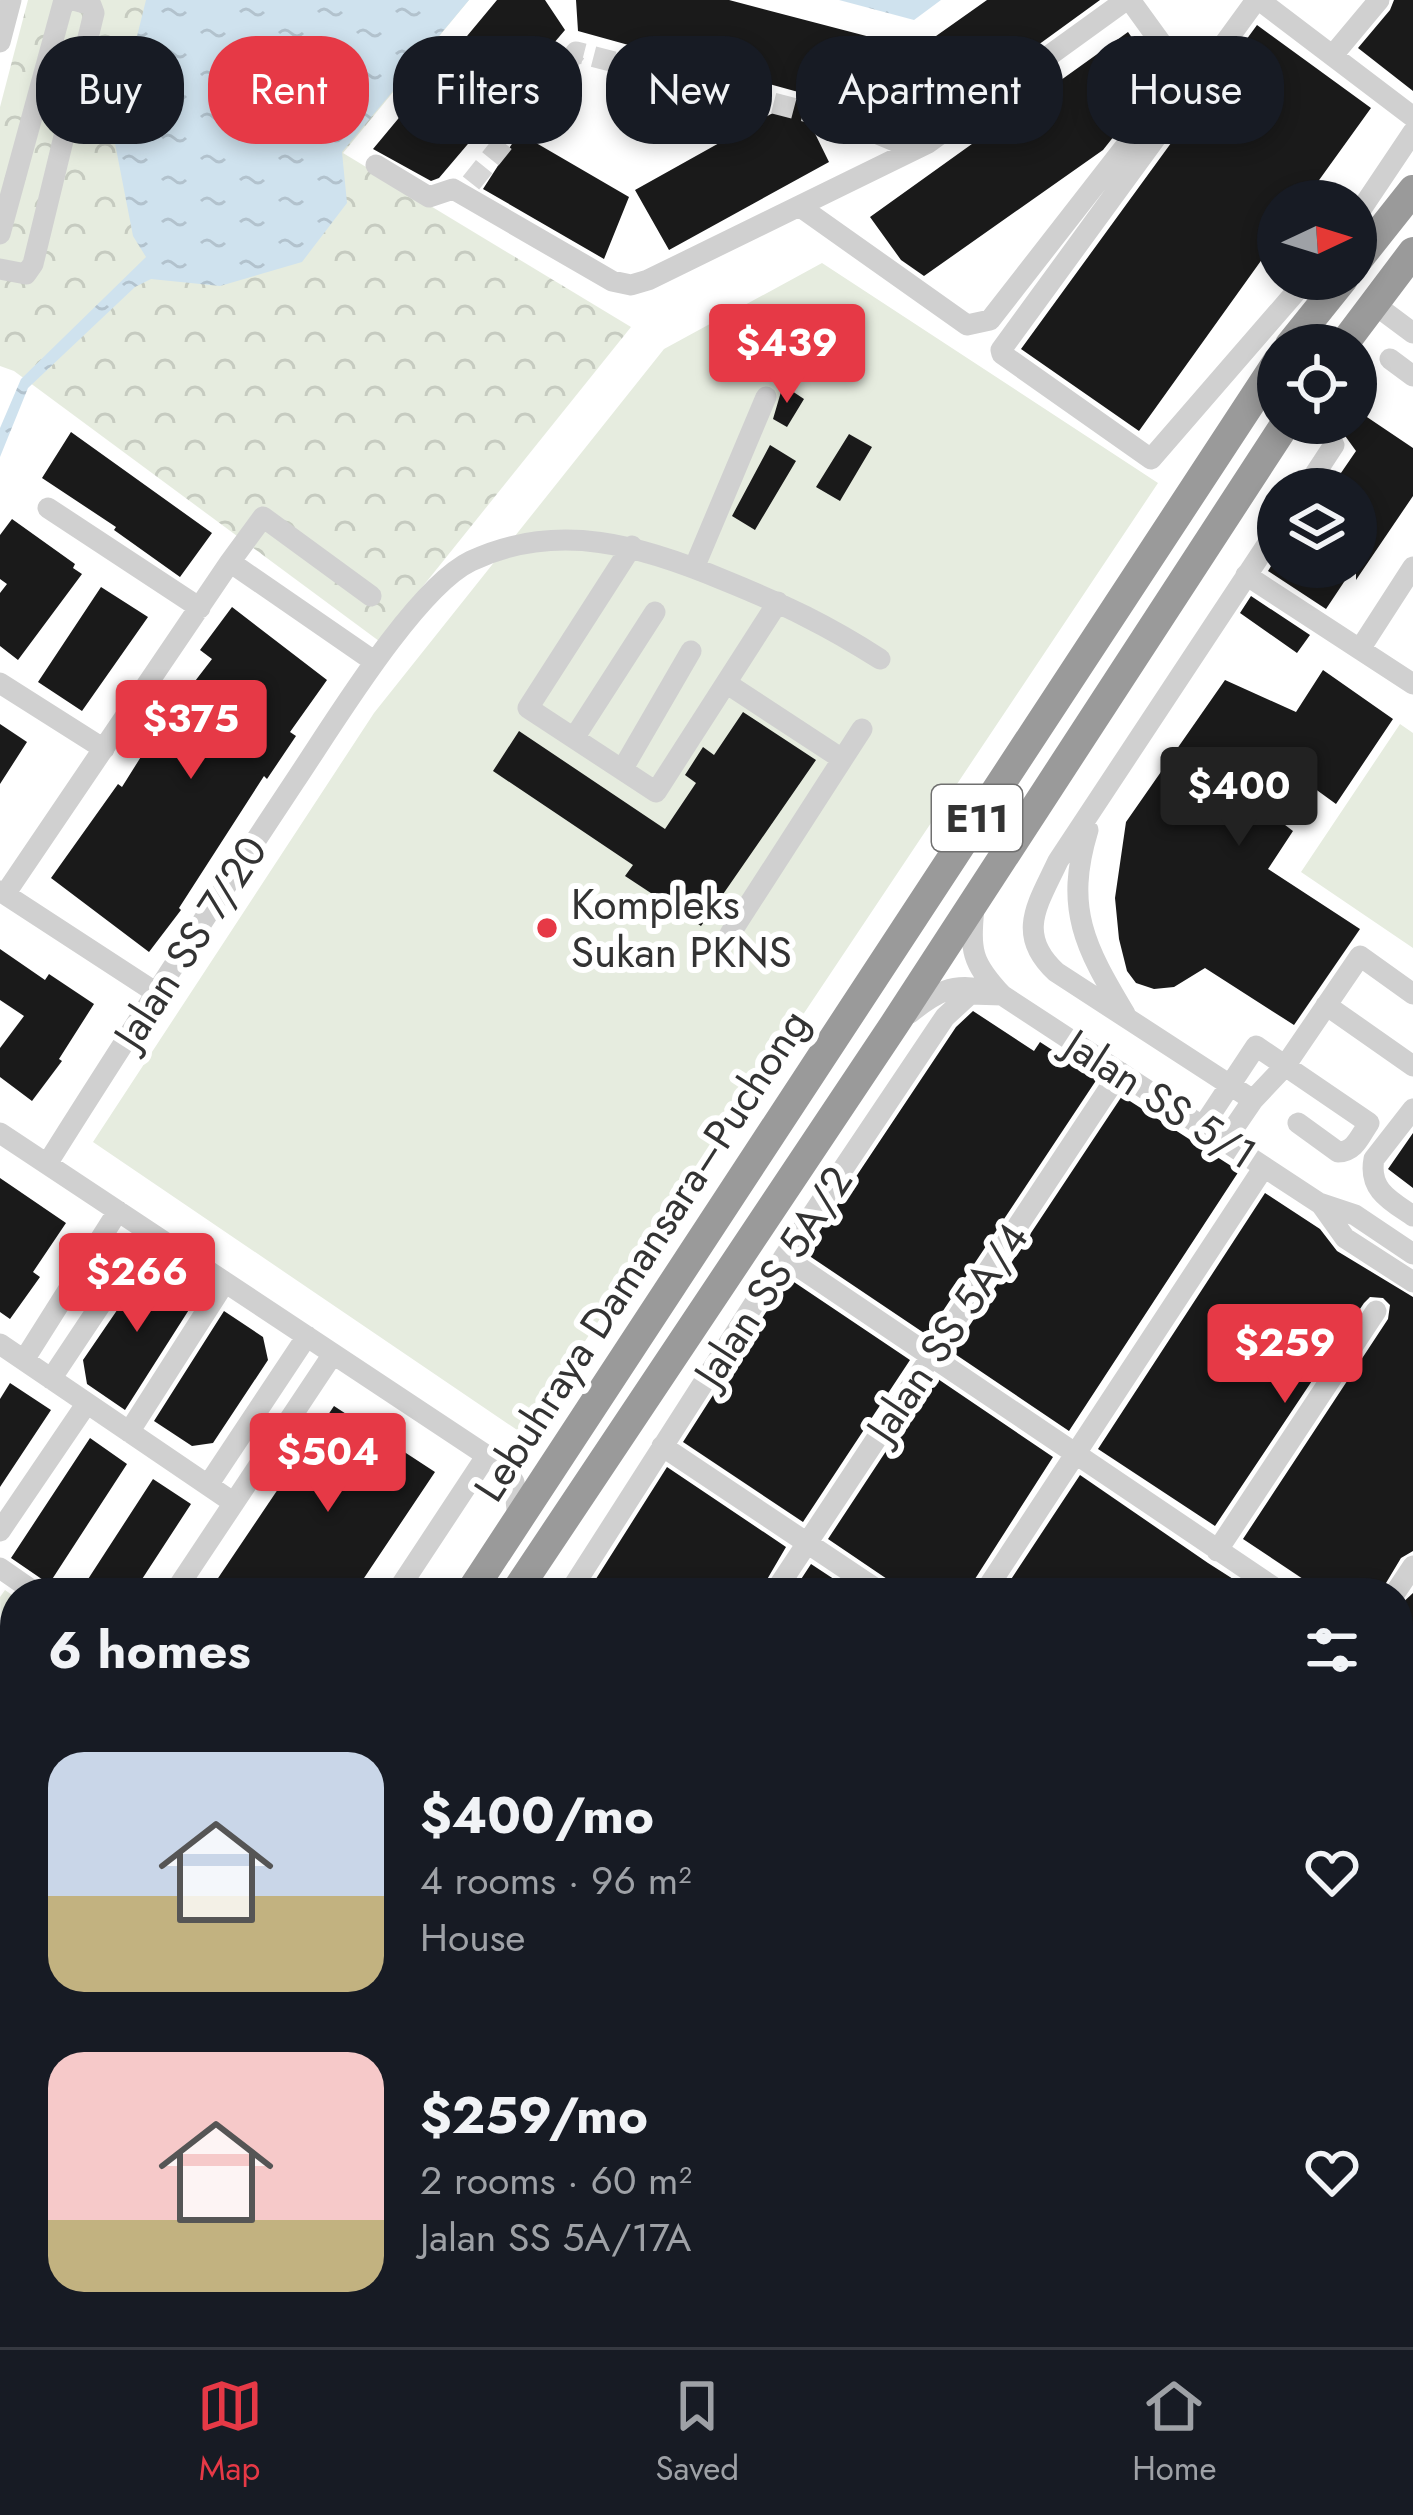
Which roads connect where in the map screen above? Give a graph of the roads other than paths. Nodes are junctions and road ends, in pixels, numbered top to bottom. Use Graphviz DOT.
graph roads {
  1 [pos="10,0"];
  2 [pos="64,0"];
  3 [pos="73,0"];
  4 [pos="1128,0"];
  5 [pos="1378,0"];
  6 [pos="0,42"];
  7 [pos="1334,55"];
  8 [pos="1413,117"];
  9 [pos="1413,132"];
  10 [pos="902,144"];
  11 [pos="914,149"];
  12 [pos="376,165"];
  13 [pos="1377,186"];
  14 [pos="1413,190"];
  15 [pos="799,206"];
  16 [pos="0,234"];
  17 [pos="1377,235"];
  18 [pos="1413,252"];
  19 [pos="0,269"];
  20 [pos="1289,300"];
  21 [pos="1326,300"];
  22 [pos="1374,304"];
  23 [pos="1308,324"];
  24 [pos="1358,324"];
  25 [pos="1413,333"];
  26 [pos="1390,359"];
  27 [pos="1413,376"];
  28 [pos="1257,383"];
  29 [pos="1257,392"];
  30 [pos="766,397"];
  31 [pos="1272,444"];
  32 [pos="1334,446"];
  33 [pos="1210,461"];
  34 [pos="1319,468"];
  35 [pos="48,508"];
  36 [pos="632,546"];
  37 [pos="1257,559"];
  38 [pos="230,562"];
  39 [pos="1413,567"];
  40 [pos="694,568"];
  41 [pos="1246,575"];
  42 [pos="371,596"];
  43 [pos="778,602"];
  44 [pos="200,608"];
  45 [pos="655,612"];
  46 [pos="1360,649"];
  47 [pos="692,652"];
  48 [pos="880,659"];
  49 [pos="375,662"];
  50 [pos="0,682"];
  51 [pos="726,683"];
  52 [pos="1413,684"];
  53 [pos="862,729"];
  54 [pos="574,738"];
  55 [pos="104,749"];
  56 [pos="842,759"];
  57 [pos="622,770"];
  58 [pos="1095,806"];
  59 [pos="3,892"];
  60 [pos="975,900"];
  61 [pos="730,934"];
  62 [pos="155,992"];
  63 [pos="1413,994"];
  64 [pos="1003,995"];
  65 [pos="1326,1005"];
  66 [pos="1129,1020"];
  67 [pos="894,1025"];
  68 [pos="1286,1066"];
  69 [pos="1413,1066"];
  70 [pos="1120,1072"];
  71 [pos="1230,1086"];
  72 [pos="1253,1100"];
  73 [pos="1413,1109"];
  74 [pos="1298,1123"];
  75 [pos="1203,1126"];
  76 [pos="0,1133"];
  77 [pos="1226,1141"];
  78 [pos="46,1164"];
  79 [pos="1264,1167"];
  80 [pos="1319,1203"];
  81 [pos="118,1211"];
  82 [pos="1413,1216"];
  83 [pos="149,1232"];
  84 [pos="1413,1254"];
  85 [pos="784,1257"];
  86 [pos="225,1282"];
  87 [pos="1413,1282"];
  88 [pos="1376,1311"];
  89 [pos="307,1336"];
  90 [pos="0,1344"];
  91 [pos="333,1354"];
  92 [pos="932,1354"];
  93 [pos="24,1360"];
  94 [pos="52,1379"];
  95 [pos="87,1402"];
  96 [pos="129,1432"];
  97 [pos="662,1446"];
  98 [pos="1077,1454"];
  99 [pos="561,1457"];
  100 [pos="495,1461"];
  101 [pos="208,1485"];
  102 [pos="234,1503"];
  103 [pos="518,1521"];
  104 [pos="0,1531"];
  105 [pos="807,1543"];
  106 [pos="1217,1551"];
  107 [pos="184,1578"];
  108 [pos="407,1578"];
  109 [pos="480,1578"];
  110 [pos="525,1578"];
  111 [pos="578,1578"];
  112 [pos="784,1578"];
  113 [pos="860,1578"];
  114 [pos="994,1578"];
  115 [pos="1259,1578"];
  1 -- 6 [label="street"];
  2 -- 16 [label="street"];
  3 -- 19 [label="street"];
  4 -- 11 [label="street"];
  4 -- 15 [label="street"];
  5 -- 7 [label="street"];
  7 -- 8 [label="street"];
  7 -- 20 [label="street"];
  9 -- 13 [label="street"];
  10 -- 11 [label="street"];
  11 -- 15 [label="street"];
  12 -- 15 [label="street"];
  14 -- 17 [label="highway"];
  18 -- 22 [label="highway"];
  21 -- 23 [label="highway"];
  22 -- 24 [label="highway"];
  22 -- 25 [label="street"];
  26 -- 27 [label="street"];
  28 -- 33 [label="street"];
  29 -- 33 [label="highway, Lebuhraya Damansara–Puchong / E11"];
  30 -- 40 [label="street"];
  31 -- 60 [label="highway, Lebuhraya Damansara–Puchong / E11"];
  32 -- 34 [label="street"];
  33 -- 99 [label="highway, Lebuhraya Damansara–Puchong / E11"];
  35 -- 44 [label="street"];
  36 -- 40 [label="street, Jalan SS 7/20"];
  36 -- 49 [label="street, Jalan SS 7/20"];
  36 -- 54 [label="street"];
  37 -- 41 [label="street"];
  38 -- 42 [label="street"];
  38 -- 44 [label="street"];
  38 -- 49 [label="street"];
  39 -- 46 [label="street"];
  40 -- 43 [label="street, Jalan SS 7/20"];
  41 -- 46 [label="street"];
  41 -- 58 [label="street"];
  43 -- 48 [label="street, Jalan SS 7/20"];
  43 -- 51 [label="street"];
  44 -- 55 [label="street"];
  45 -- 54 [label="street"];
  46 -- 52 [label="street"];
  47 -- 57 [label="street"];
  49 -- 62 [label="street, Jalan SS 7/20"];
  50 -- 55 [label="street"];
  51 -- 56 [label="street"];
  51 -- 57 [label="street"];
  53 -- 56 [label="street"];
  54 -- 57 [label="street"];
  55 -- 59 [label="street"];
  56 -- 61 [label="street"];
  58 -- 66 [label="street"];
  58 -- 66 [label="street"];
  59 -- 62 [label="street"];
  60 -- 64 [label="street, Jalan SS 5/1"];
  60 -- 67 [label="highway, Lebuhraya Damansara–Puchong / E11"];
  62 -- 78 [label="street, Jalan SS 7/20"];
  63 -- 65 [label="street"];
  64 -- 67 [label="street, Jalan SS 5/1"];
  64 -- 70 [label="street, Jalan SS 5/1"];
  64 -- 85 [label="street, Jalan SS 5A/2"];
  65 -- 68 [label="street"];
  65 -- 69 [label="street"];
  66 -- 71 [label="street"];
  67 -- 110 [label="highway, Lebuhraya Damansara–Puchong / E11"];
  68 -- 71 [label="street"];
  68 -- 72 [label="street"];
  68 -- 74 [label="street"];
  70 -- 75 [label="street, Jalan SS 5/1"];
  70 -- 92 [label="street, Jalan SS 5A/4"];
  71 -- 72 [label="street"];
  71 -- 75 [label="street"];
  72 -- 77 [label="street"];
  73 -- 82 [label="street"];
  75 -- 77 [label="street, Jalan SS 5/1"];
  76 -- 78 [label="street"];
  77 -- 79 [label="street, Jalan SS 5/1"];
  78 -- 81 [label="street"];
  79 -- 80 [label="street, Jalan SS 5/1"];
  79 -- 98 [label="street"];
  80 -- 84 [label="street, Jalan SS 5/1"];
  80 -- 87 [label="street, Jalan SS 5/1"];
  81 -- 83 [label="street"];
  81 -- 93 [label="street"];
  83 -- 86 [label="street"];
  83 -- 94 [label="street"];
  85 -- 92 [label="street"];
  85 -- 97 [label="street, Jalan SS 5A/2"];
  86 -- 89 [label="street"];
  86 -- 96 [label="street"];
  88 -- 106 [label="street"];
  89 -- 91 [label="street"];
  89 -- 101 [label="street"];
  90 -- 93 [label="street"];
  91 -- 100 [label="street"];
  91 -- 102 [label="street"];
  92 -- 98 [label="street"];
  92 -- 105 [label="street, Jalan SS 5A/4"];
  93 -- 94 [label="street"];
  94 -- 95 [label="street"];
  95 -- 96 [label="street"];
  95 -- 104 [label="street"];
  96 -- 101 [label="street"];
  97 -- 105 [label="street"];
  97 -- 111 [label="street, Jalan SS 5A/2"];
  98 -- 106 [label="street"];
  98 -- 114 [label="street"];
  99 -- 100 [label="street"];
  99 -- 103 [label="highway, Lebuhraya Damansara–Puchong / E11"];
  100 -- 103 [label="street"];
  100 -- 108 [label="street"];
  101 -- 102 [label="street"];
  102 -- 107 [label="street"];
  103 -- 109 [label="highway, Lebuhraya Damansara–Puchong / E11"];
  105 -- 112 [label="street, Jalan SS 5A/4"];
  105 -- 113 [label="street"];
  106 -- 115 [label="street"];
}
